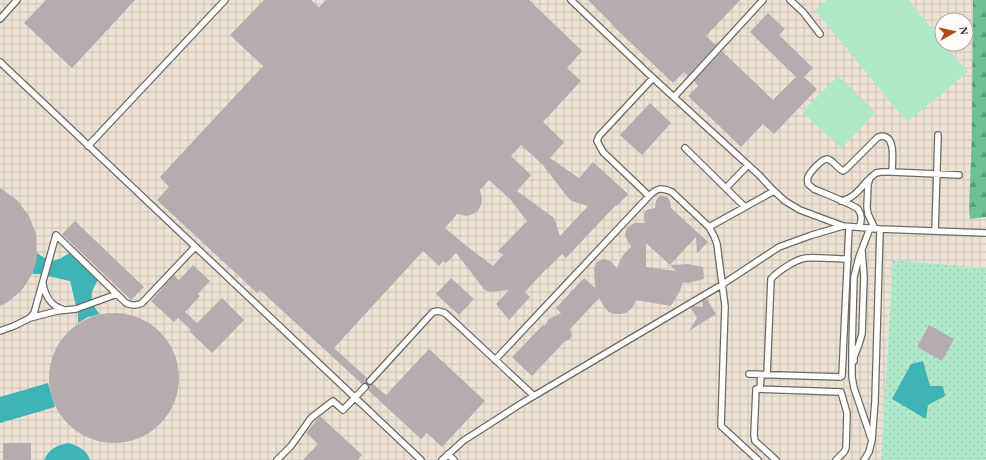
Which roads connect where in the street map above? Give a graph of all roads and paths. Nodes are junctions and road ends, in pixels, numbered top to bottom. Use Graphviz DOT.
graph roads {
  1 [pos="17,0"];
  2 [pos="225,0"];
  3 [pos="571,0"];
  4 [pos="763,0"];
  5 [pos="790,0"];
  6 [pos="0,19"];
  7 [pos="820,34"];
  8 [pos="0,62"];
  9 [pos="653,78"];
  10 [pos="674,98"];
  11 [pos="938,135"];
  12 [pos="88,146"];
  13 [pos="685,148"];
  14 [pos="748,165"];
  15 [pos="892,172"];
  16 [pos="937,174"];
  17 [pos="959,175"];
  18 [pos="870,178"];
  19 [pos="726,188"];
  20 [pos="774,191"];
  21 [pos="649,196"];
  22 [pos="841,201"];
  23 [pos="745,207"];
  24 [pos="846,226"];
  25 [pos="708,227"];
  26 [pos="859,227"];
  27 [pos="875,229"];
  28 [pos="935,231"];
  29 [pos="986,233"];
  30 [pos="195,247"];
  31 [pos="862,248"];
  32 [pos="848,259"];
  33 [pos="44,279"];
  34 [pos="723,284"];
  35 [pos="117,294"];
  36 [pos="66,310"];
  37 [pos="30,318"];
  38 [pos="0,331"];
  39 [pos="495,360"];
  40 [pos="749,374"];
  41 [pos="764,375"];
  42 [pos="852,377"];
  43 [pos="370,381"];
  44 [pos="365,387"];
  45 [pos="760,389"];
  46 [pos="534,396"];
  47 [pos="355,398"];
  48 [pos="872,440"];
  49 [pos="448,454"];
  50 [pos="277,460"];
  51 [pos="421,460"];
  52 [pos="442,460"];
  53 [pos="454,460"];
  54 [pos="758,460"];
  55 [pos="776,460"];
  56 [pos="836,460"];
  57 [pos="864,460"];
  1 -- 6 [label="lane"];
  2 -- 12 [label="lane"];
  3 -- 9 [label="lane"];
  4 -- 10 [label="lane"];
  5 -- 7 [label="lane"];
  8 -- 12 [label="lane"];
  9 -- 10 [label="lane"];
  9 -- 21 [label="lane"];
  10 -- 14 [label="lane"];
  11 -- 16 [label="lane"];
  12 -- 30 [label="lane"];
  13 -- 19 [label="lane"];
  14 -- 19 [label="lane"];
  14 -- 20 [label="lane"];
  15 -- 16 [label="lane"];
  15 -- 18 [label="lane"];
  15 -- 22 [label="lane"];
  16 -- 17 [label="lane"];
  16 -- 28 [label="lane"];
  18 -- 22 [label="lane"];
  18 -- 27 [label="lane"];
  19 -- 23 [label="lane"];
  20 -- 23 [label="lane"];
  20 -- 24 [label="lane"];
  21 -- 25 [label="lane"];
  21 -- 39 [label="lane"];
  22 -- 26 [label="lane"];
  23 -- 25 [label="lane"];
  24 -- 26 [label="lane"];
  24 -- 32 [label="lane"];
  24 -- 34 [label="lane"];
  25 -- 34 [label="lane"];
  26 -- 27 [label="lane"];
  27 -- 28 [label="lane"];
  27 -- 31 [label="lane"];
  27 -- 48 [label="lane"];
  28 -- 29 [label="lane"];
  30 -- 35 [label="lane"];
  30 -- 47 [label="lane"];
  31 -- 42 [label="lane"];
  31 -- 42 [label="lane"];
  32 -- 41 [label="lane"];
  32 -- 41 [label="lane"];
  33 -- 35 [label="lane"];
  33 -- 36 [label="lane"];
  33 -- 37 [label="lane"];
  34 -- 46 [label="lane"];
  34 -- 54 [label="lane"];
  35 -- 36 [label="lane"];
  36 -- 37 [label="lane"];
  37 -- 38 [label="lane"];
  39 -- 43 [label="lane"];
  39 -- 46 [label="lane"];
  40 -- 41 [label="lane"];
  41 -- 45 [label="lane"];
  42 -- 48 [label="lane"];
  44 -- 47 [label="lane"];
  45 -- 55 [label="lane"];
  45 -- 56 [label="lane"];
  46 -- 49 [label="lane"];
  47 -- 50 [label="lane"];
  47 -- 51 [label="lane"];
  48 -- 57 [label="lane"];
  49 -- 52 [label="lane"];
  49 -- 53 [label="lane"];
}
